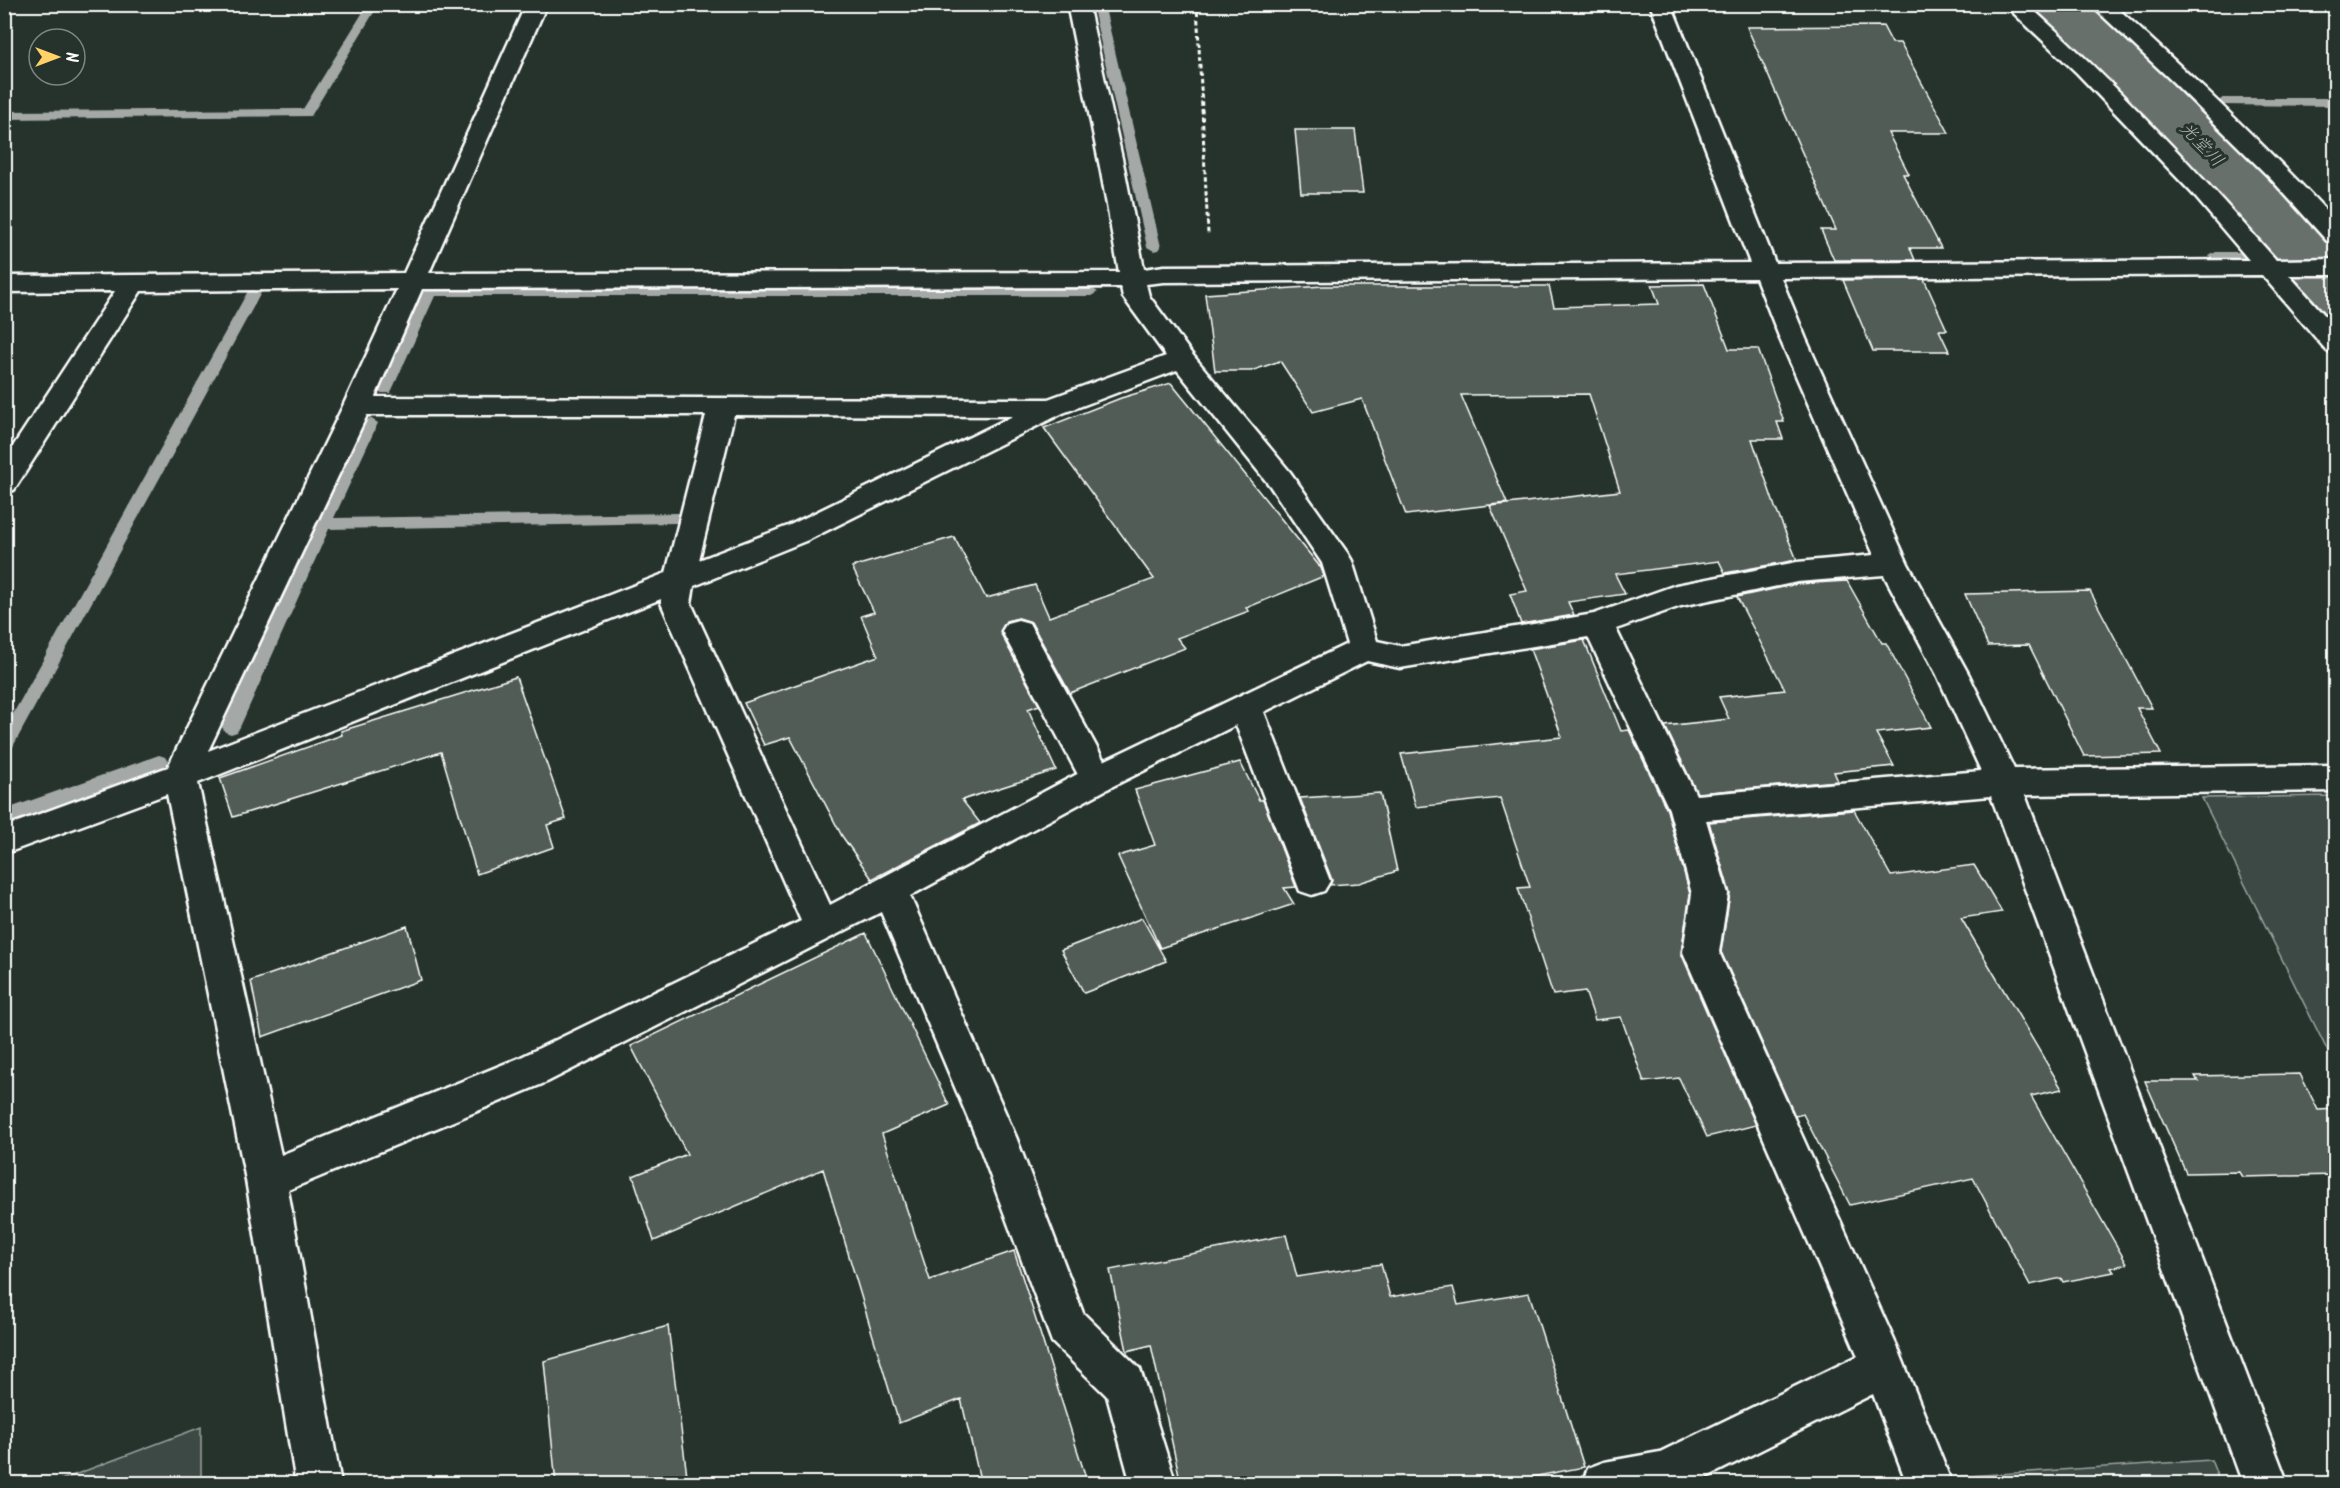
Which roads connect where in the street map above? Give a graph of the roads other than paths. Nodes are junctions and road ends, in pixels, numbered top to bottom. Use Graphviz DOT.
graph roads {
  1 [pos="537,4"];
  2 [pos="1077,4"];
  3 [pos="1660,4"];
  4 [pos="2014,4"];
  5 [pos="2100,4"];
  6 [pos="2336,236"];
  7 [pos="2268,266"];
  8 [pos="2336,267"];
  9 [pos="1764,269"];
  10 [pos="1132,278"];
  11 [pos="411,281"];
  12 [pos="133,283"];
  13 [pos="4,284"];
  14 [pos="2336,345"];
  15 [pos="1182,359"];
  16 [pos="357,406"];
  17 [pos="722,406"];
  18 [pos="1053,408"];
  19 [pos="4,483"];
  20 [pos="1893,564"];
  21 [pos="679,581"];
  22 [pos="1598,624"];
  23 [pos="1018,631"];
  24 [pos="1364,649"];
  25 [pos="1245,706"];
  26 [pos="180,776"];
  27 [pos="2336,778"];
  28 [pos="1097,779"];
  29 [pos="2003,782"];
  30 [pos="1686,809"];
  31 [pos="4,841"];
  32 [pos="1312,881"];
  33 [pos="890,891"];
  34 [pos="822,927"];
  35 [pos="266,1180"];
  36 [pos="1884,1366"];
  37 [pos="1666,1479"];
  38 [pos="319,1484"];
  39 [pos="1154,1484"];
  40 [pos="1604,1484"];
  41 [pos="1930,1484"];
  42 [pos="2266,1484"];
  1 -- 11 [label="street"];
  2 -- 10 [label="street"];
  3 -- 9 [label="street"];
  4 -- 7 [label="street"];
  5 -- 6 [label="street"];
  7 -- 8 [label="street"];
  7 -- 9 [label="street"];
  7 -- 14 [label="street"];
  9 -- 10 [label="street"];
  9 -- 20 [label="street"];
  10 -- 11 [label="street"];
  10 -- 15 [label="street"];
  11 -- 12 [label="street"];
  11 -- 16 [label="street"];
  12 -- 13 [label="street"];
  12 -- 19 [label="street"];
  15 -- 18 [label="street"];
  15 -- 24 [label="street"];
  16 -- 17 [label="street"];
  16 -- 26 [label="street"];
  17 -- 18 [label="street"];
  17 -- 21 [label="street"];
  18 -- 21 [label="street"];
  20 -- 22 [label="street"];
  20 -- 29 [label="street"];
  21 -- 26 [label="street"];
  21 -- 34 [label="street"];
  22 -- 24 [label="street"];
  22 -- 30 [label="street"];
  23 -- 28 [label="street"];
  24 -- 25 [label="street"];
  25 -- 28 [label="street"];
  25 -- 32 [label="street"];
  26 -- 31 [label="street"];
  26 -- 35 [label="street"];
  27 -- 29 [label="street"];
  28 -- 33 [label="street"];
  29 -- 30 [label="street"];
  29 -- 42 [label="street"];
  30 -- 36 [label="street"];
  33 -- 34 [label="street"];
  33 -- 39 [label="street"];
  34 -- 35 [label="street"];
  35 -- 38 [label="street"];
  36 -- 37 [label="street"];
  36 -- 41 [label="street"];
  37 -- 40 [label="street"];
}
